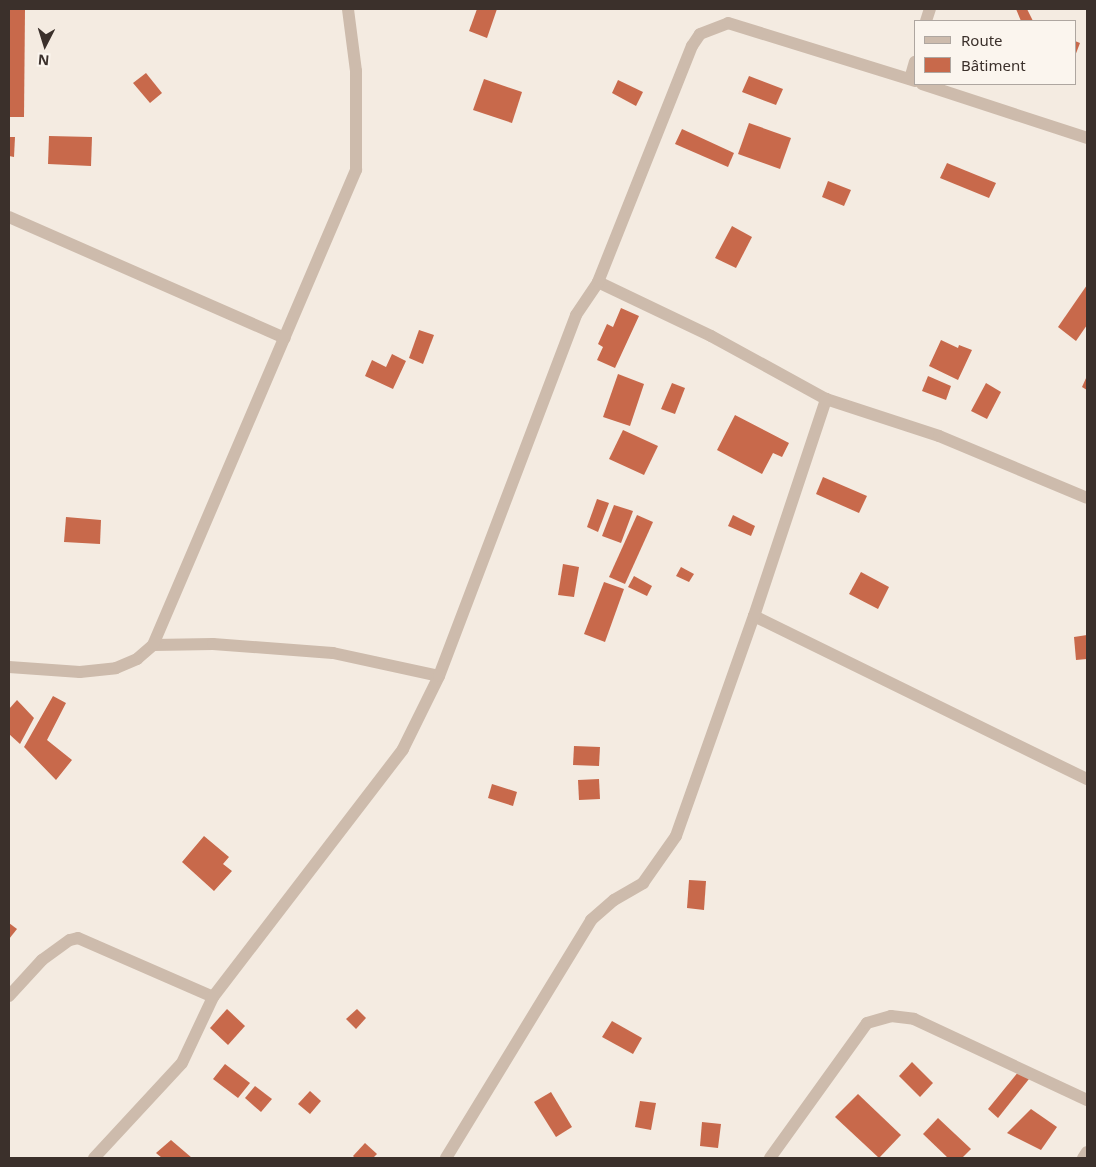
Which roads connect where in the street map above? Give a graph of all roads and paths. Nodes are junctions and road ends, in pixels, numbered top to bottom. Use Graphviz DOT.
graph roads {
  1 [pos="348,9"];
  2 [pos="912,80"];
  3 [pos="925,85"];
  4 [pos="1087,138"];
  5 [pos="9,217"];
  6 [pos="598,282"];
  7 [pos="285,338"];
  8 [pos="826,399"];
  9 [pos="1087,498"];
  10 [pos="754,616"];
  11 [pos="153,645"];
  12 [pos="9,667"];
  13 [pos="440,676"];
  14 [pos="1087,779"];
  15 [pos="9,996"];
  16 [pos="213,997"];
  17 [pos="1087,1100"];
  18 [pos="1087,1152"];
  19 [pos="451,1156"];
  20 [pos="94,1158"];
  21 [pos="770,1158"];
  22 [pos="1083,1158"];
  1 -- 7 [label="street"];
  2 -- 6 [label="street"];
  3 -- 4 [label="street"];
  5 -- 7 [label="street"];
  6 -- 8 [label="street"];
  6 -- 13 [label="street"];
  7 -- 11 [label="street"];
  8 -- 9 [label="street"];
  8 -- 10 [label="street"];
  10 -- 14 [label="street"];
  10 -- 19 [label="street"];
  11 -- 12 [label="street"];
  11 -- 13 [label="street"];
  13 -- 16 [label="street"];
  15 -- 16 [label="street"];
  16 -- 20 [label="street"];
  17 -- 21 [label="street"];
  18 -- 22 [label="street"];
}
